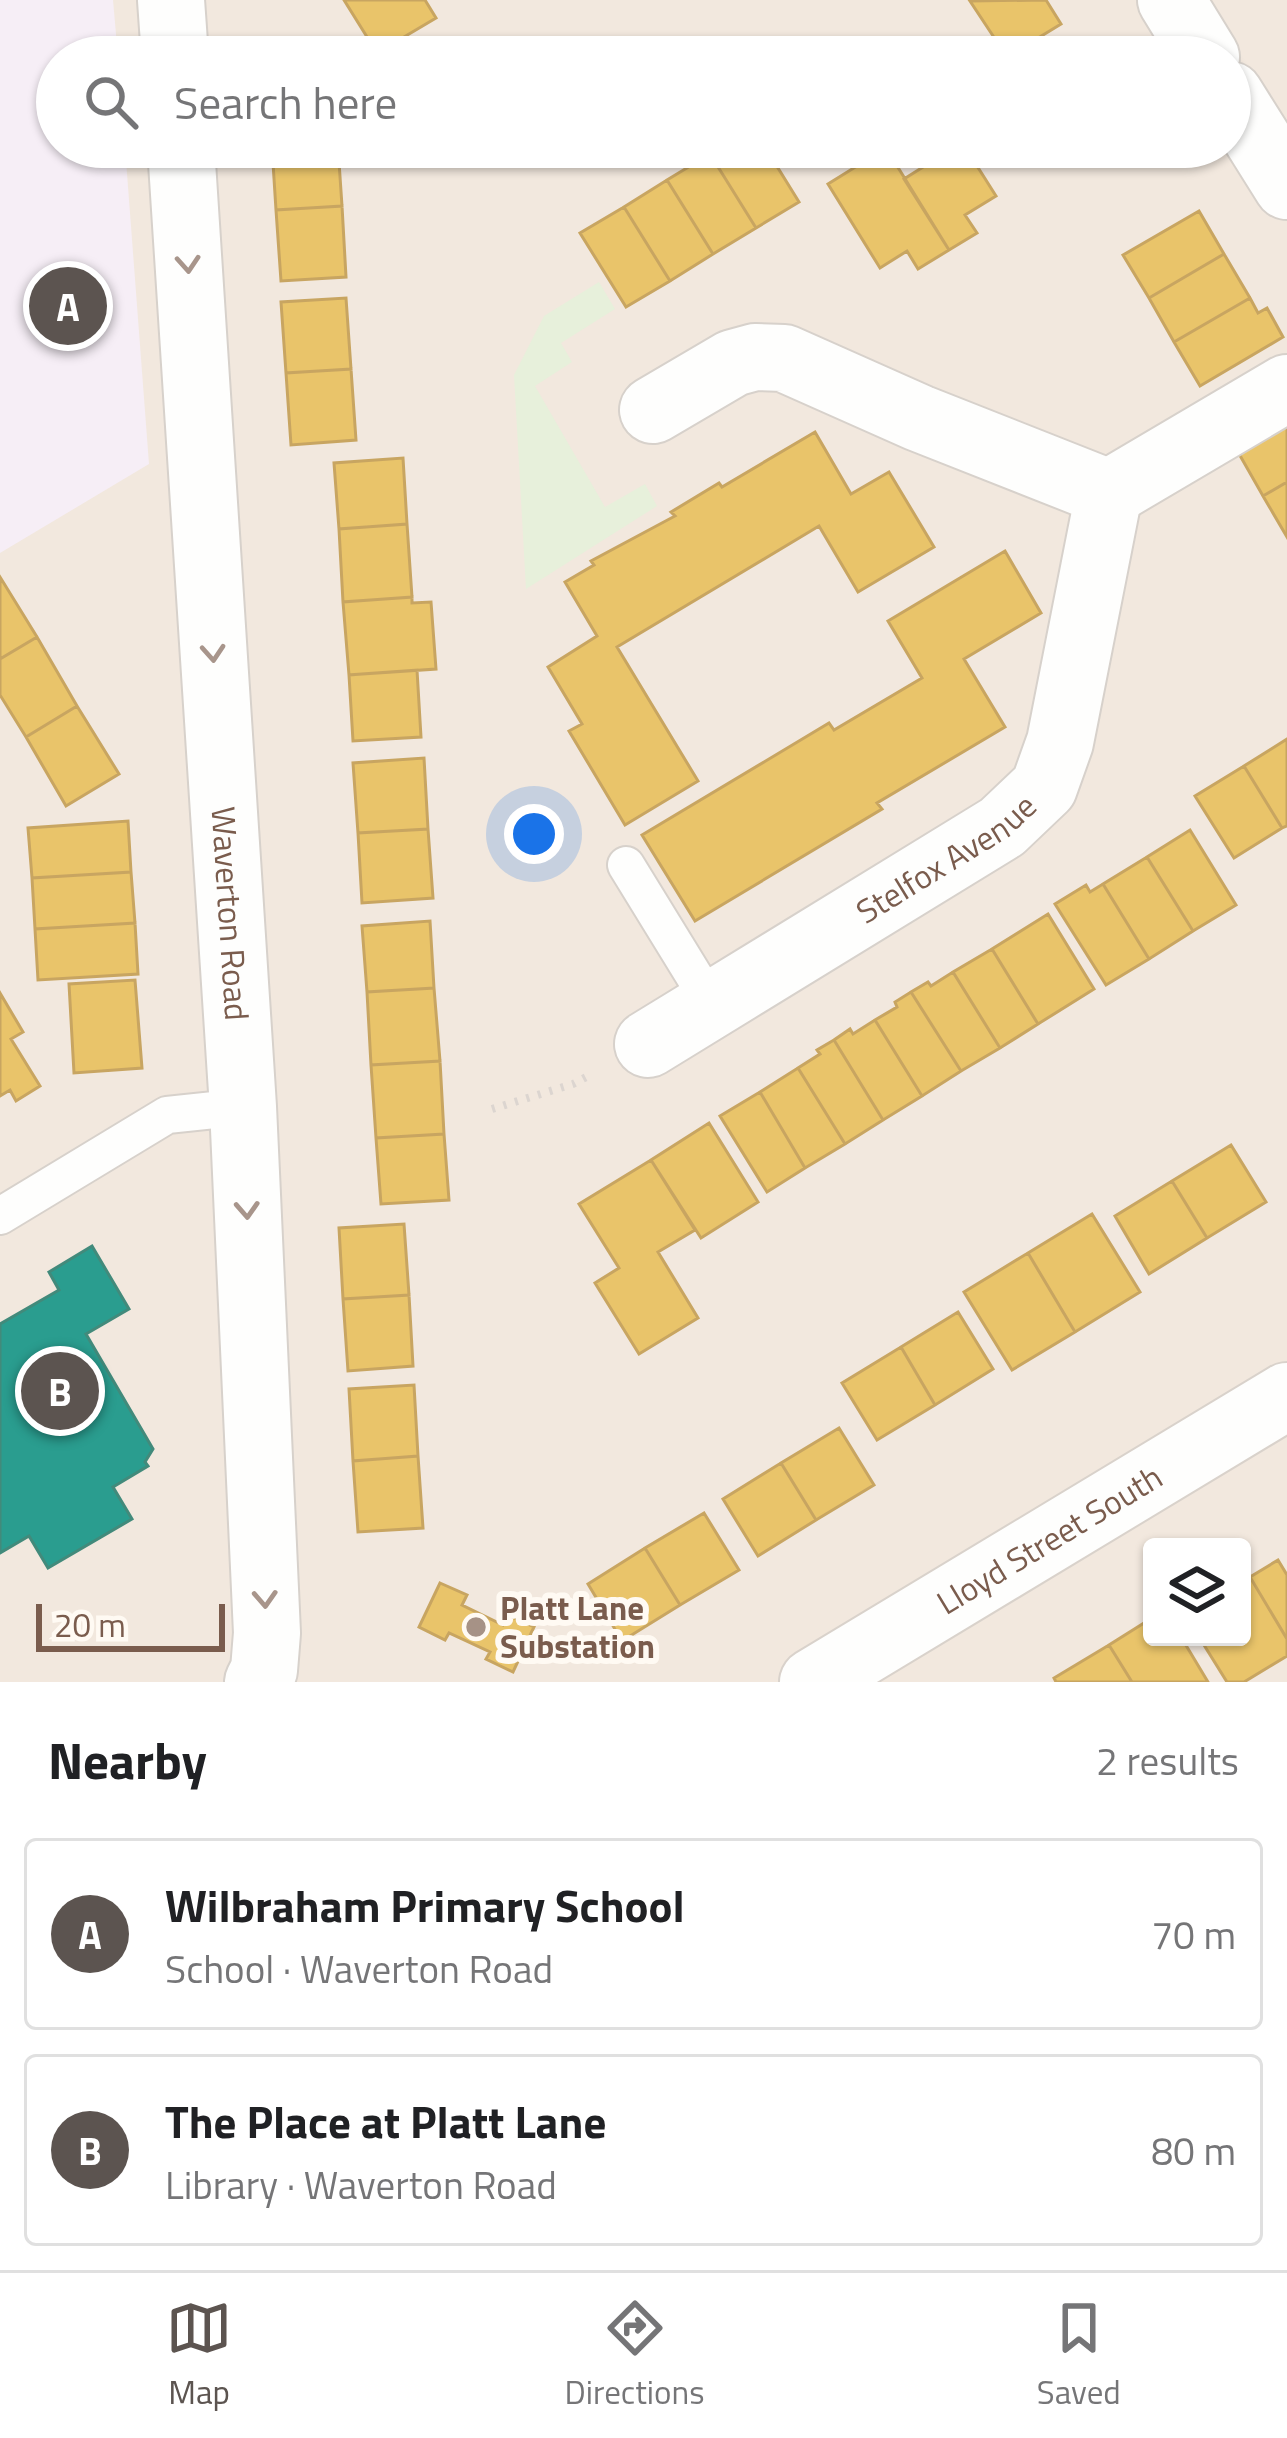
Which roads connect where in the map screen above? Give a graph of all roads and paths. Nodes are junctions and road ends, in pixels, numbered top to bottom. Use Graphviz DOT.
graph roads {
  1 [pos="171,0"];
  2 [pos="1171,0"];
  3 [pos="174,36"];
  4 [pos="1193,36"];
  5 [pos="1251,129"];
  6 [pos="182,168"];
  7 [pos="1287,186"];
  8 [pos="1287,388"];
  9 [pos="653,410"];
  10 [pos="1108,493"];
  11 [pos="626,865"];
  12 [pos="712,1005"];
  13 [pos="648,1044"];
  14 [pos="243,1107"];
  15 [pos="492,1108"];
  16 [pos="0,1216"];
  17 [pos="1287,1396"];
  18 [pos="259,1682"];
  19 [pos="813,1682"];
  1 -- 3 [label="street"];
  2 -- 4 [label="street"];
  5 -- 7 [label="street"];
  6 -- 14 [label="street, Waverton Road, one-way"];
  8 -- 10 [label="street"];
  9 -- 10 [label="street"];
  10 -- 12 [label="street, Stelfox Avenue"];
  11 -- 12 [label="lane"];
  12 -- 13 [label="street, Stelfox Avenue"];
  13 -- 15 [label="path"];
  14 -- 16 [label="lane"];
  14 -- 18 [label="street, Waverton Road, one-way"];
  17 -- 19 [label="street, Lloyd Street South"];
}
